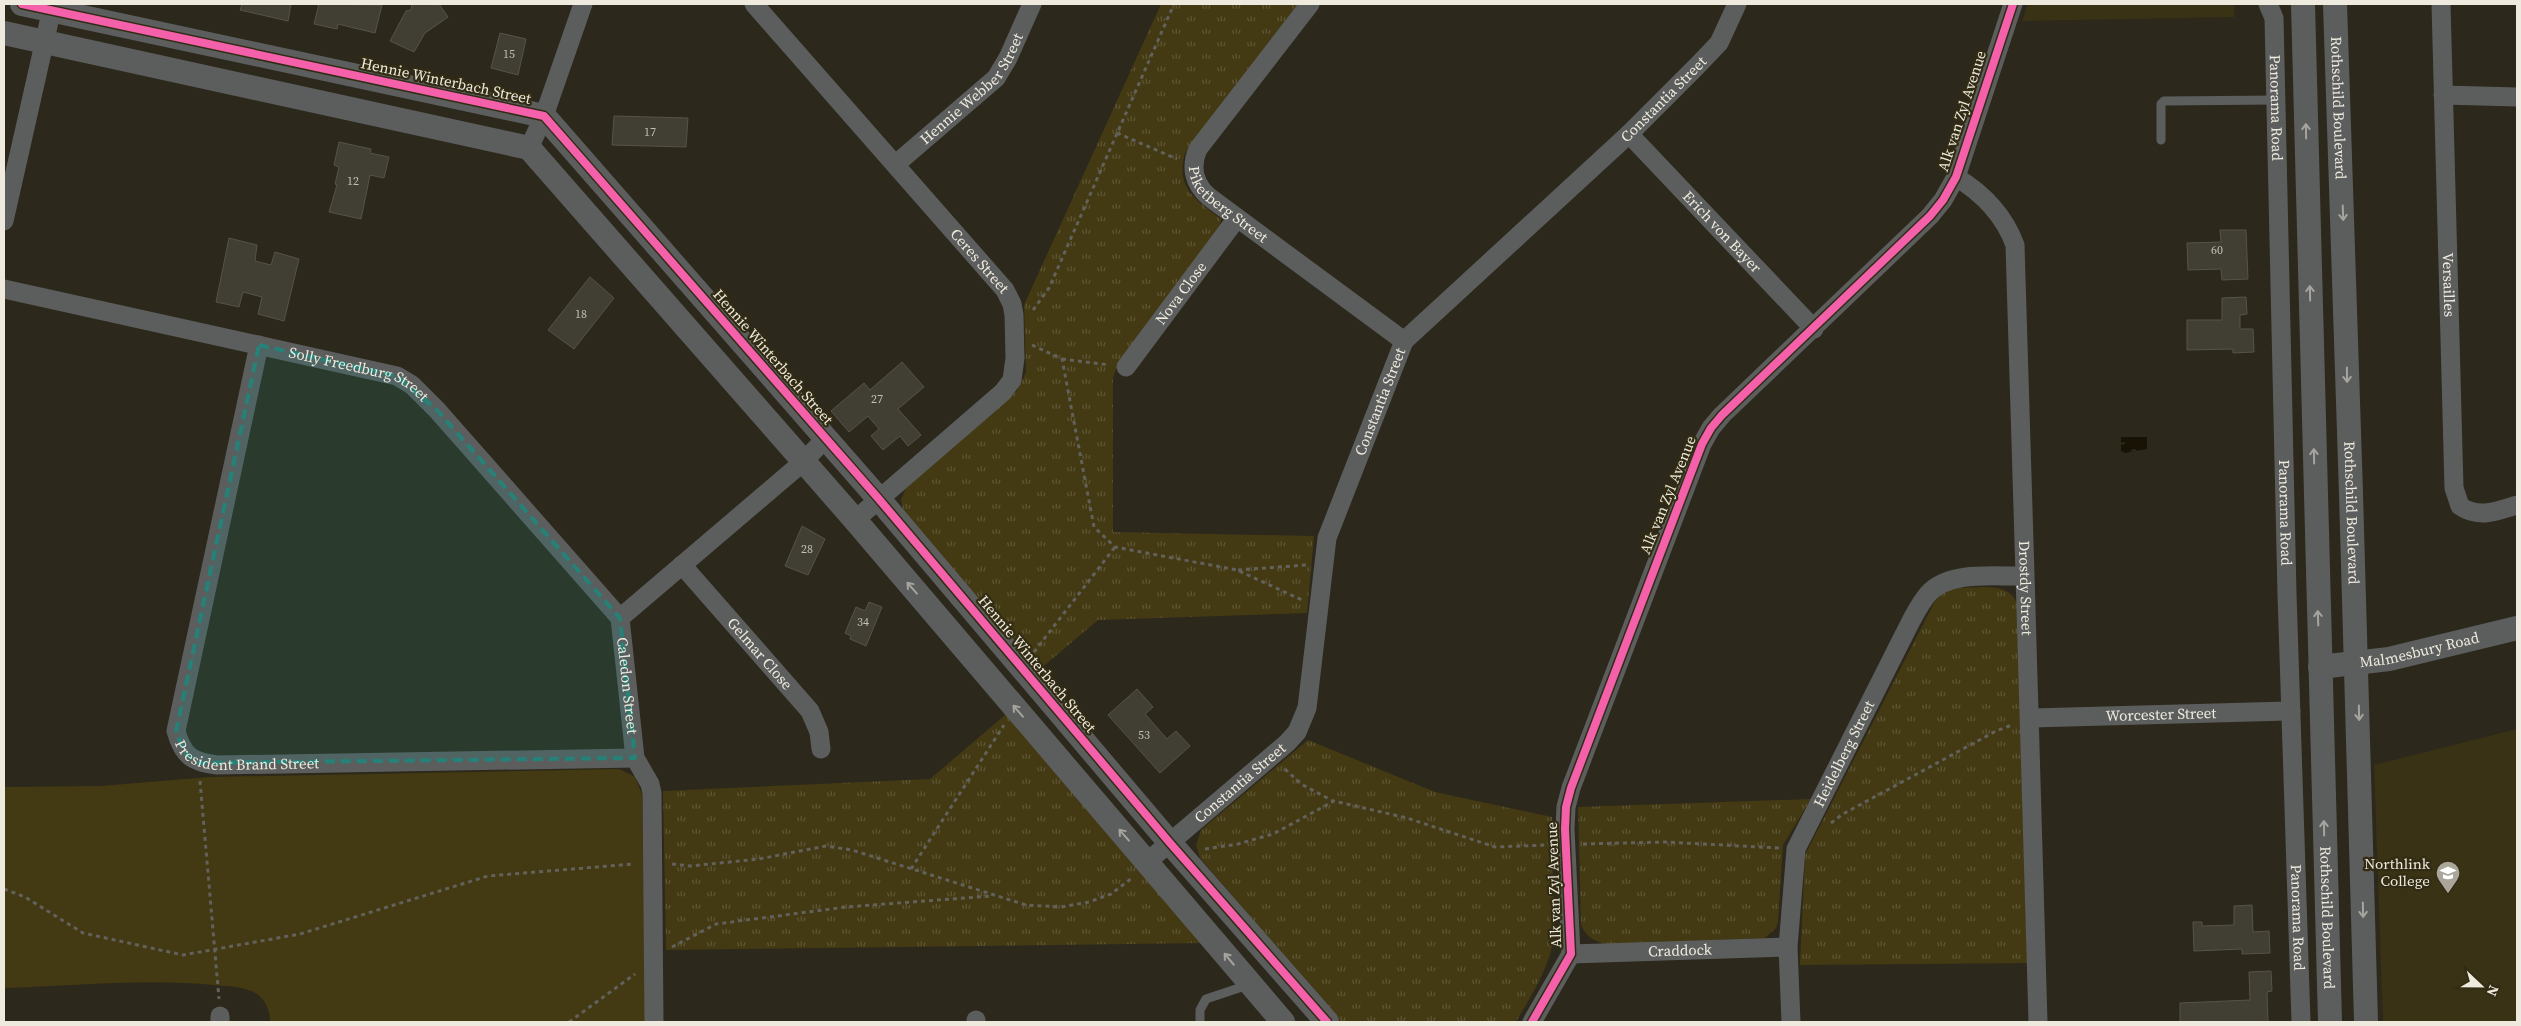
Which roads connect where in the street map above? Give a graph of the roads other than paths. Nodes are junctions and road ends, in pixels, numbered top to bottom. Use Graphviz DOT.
graph roads {
  1 [pos="22,4"];
  2 [pos="582,4"];
  3 [pos="754,4"];
  4 [pos="1032,4"];
  5 [pos="1310,4"];
  6 [pos="1737,4"];
  7 [pos="2013,4"];
  8 [pos="2268,4"];
  9 [pos="2303,4"];
  10 [pos="2335,4"];
  11 [pos="2441,4"];
  12 [pos="52,7"];
  13 [pos="4,33"];
  14 [pos="45,42"];
  15 [pos="2443,95"];
  16 [pos="2517,97"];
  17 [pos="2277,100"];
  18 [pos="544,116"];
  19 [pos="1629,134"];
  20 [pos="2161,140"];
  21 [pos="529,148"];
  22 [pos="896,164"];
  23 [pos="1956,177"];
  24 [pos="1237,218"];
  25 [pos="4,221"];
  26 [pos="4,289"];
  27 [pos="1814,329"];
  28 [pos="1404,342"];
  29 [pos="259,345"];
  30 [pos="1126,368"];
  31 [pos="826,438"];
  32 [pos="802,462"];
  33 [pos="878,498"];
  34 [pos="2517,505"];
  35 [pos="855,520"];
  36 [pos="682,565"];
  37 [pos="2024,576"];
  38 [pos="620,618"];
  39 [pos="2517,628"];
  40 [pos="2358,664"];
  41 [pos="2320,667"];
  42 [pos="2291,711"];
  43 [pos="2031,718"];
  44 [pos="821,749"];
  45 [pos="635,758"];
  46 [pos="1170,843"];
  47 [pos="1147,862"];
  48 [pos="1788,948"];
  49 [pos="1571,954"];
  50 [pos="1250,984"];
  51 [pos="654,1022"];
  52 [pos="1200,1022"];
  53 [pos="1283,1022"];
  54 [pos="1327,1022"];
  55 [pos="1532,1022"];
  56 [pos="1791,1022"];
  57 [pos="2038,1022"];
  58 [pos="2301,1022"];
  59 [pos="2330,1022"];
  60 [pos="2366,1022"];
  1 -- 12 [label="street, Hennie Winterbach Street"];
  2 -- 18 [label="street"];
  3 -- 22 [label="street, Ceres Street"];
  4 -- 22 [label="street, Hennie Webber Street"];
  5 -- 24 [label="street, Piketberg Street"];
  6 -- 19 [label="street, Constantia Street"];
  7 -- 23 [label="street, Alk van Zyl Avenue"];
  8 -- 17 [label="street, Panorama Road"];
  41 -- 9 [label="street, Rothschild Boulevard, one-way"];
  10 -- 40 [label="street, Rothschild Boulevard, one-way"];
  11 -- 15 [label="street, Versailles"];
  12 -- 14 [label="street"];
  12 -- 18 [label="street, Hennie Winterbach Street"];
  13 -- 14 [label="street"];
  14 -- 21 [label="street"];
  14 -- 25 [label="street"];
  15 -- 16 [label="street"];
  15 -- 34 [label="street, Versailles"];
  17 -- 20 [label="lane"];
  17 -- 42 [label="street, Panorama Road"];
  18 -- 21 [label="street"];
  18 -- 31 [label="street, Hennie Winterbach Street"];
  19 -- 27 [label="street, Erich von Bayer"];
  19 -- 28 [label="street, Constantia Street"];
  21 -- 32 [label="street"];
  22 -- 33 [label="street, Ceres Street"];
  23 -- 27 [label="street, Alk van Zyl Avenue"];
  23 -- 37 [label="street, Drostdy Street"];
  24 -- 28 [label="street, Piketberg Street"];
  24 -- 30 [label="street, Nova Close"];
  26 -- 29 [label="street, Solly Freedburg Street"];
  27 -- 49 [label="street, Alk van Zyl Avenue"];
  28 -- 46 [label="street, Constantia Street"];
  29 -- 38 [label="street, Solly Freedburg Street"];
  29 -- 45 [label="street, President Brand Street"];
  31 -- 32 [label="street, Caledon Street"];
  31 -- 33 [label="street, Hennie Winterbach Street"];
  32 -- 35 [label="street"];
  32 -- 36 [label="street, Caledon Street"];
  33 -- 35 [label="street, Ceres Street"];
  33 -- 46 [label="street, Hennie Winterbach Street"];
  47 -- 35 [label="street, one-way"];
  36 -- 38 [label="street, Caledon Street"];
  36 -- 44 [label="street, Gelmar Close"];
  37 -- 43 [label="street, Drostdy Street"];
  37 -- 48 [label="street, Heidelberg Street"];
  38 -- 45 [label="street, Caledon Street"];
  39 -- 40 [label="street, Malmesbury Road"];
  40 -- 41 [label="street, Malmesbury Road"];
  40 -- 60 [label="street, Rothschild Boulevard, one-way"];
  59 -- 41 [label="street, Rothschild Boulevard, one-way"];
  42 -- 43 [label="street, Worcester Street"];
  42 -- 58 [label="street, Panorama Road"];
  43 -- 57 [label="street, Drostdy Street"];
  45 -- 51 [label="street, Caledon Street"];
  46 -- 47 [label="street, Constantia Street"];
  46 -- 54 [label="street, Hennie Winterbach Street"];
  50 -- 47 [label="street, one-way"];
  48 -- 49 [label="street, Craddock"];
  48 -- 56 [label="street, Heidelberg Street"];
  49 -- 55 [label="street, Alk van Zyl Avenue"];
  50 -- 52 [label="lane"];
  50 -- 53 [label="street"];
}
